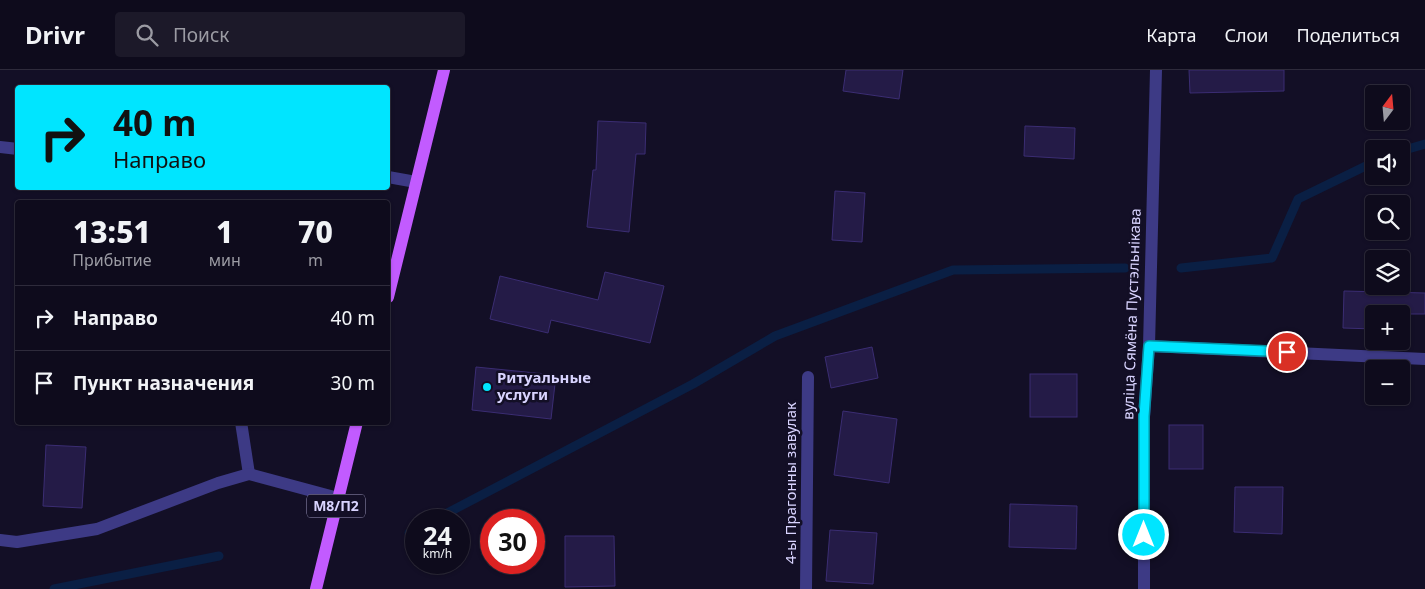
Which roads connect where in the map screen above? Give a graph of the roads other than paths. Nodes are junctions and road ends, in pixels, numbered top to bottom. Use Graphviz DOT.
graph roads {
  1 [pos="444,70"];
  2 [pos="1156,70"];
  3 [pos="0,147"];
  4 [pos="15,149"];
  5 [pos="390,177"];
  6 [pos="416,182"];
  7 [pos="390,289"];
  8 [pos="1149,346"];
  9 [pos="1425,359"];
  10 [pos="808,377"];
  11 [pos="241,425"];
  12 [pos="356,425"];
  13 [pos="249,474"];
  14 [pos="338,498"];
  15 [pos="0,540"];
  16 [pos="316,589"];
  17 [pos="806,589"];
  18 [pos="1144,589"];
  1 -- 6 [label="main road"];
  2 -- 8 [label="street, вуліца Сямёна Пустэльнікава"];
  3 -- 4 [label="street"];
  5 -- 6 [label="street"];
  6 -- 7 [label="main road"];
  8 -- 9 [label="street"];
  8 -- 18 [label="street, вуліца Сямёна Пустэльнікава"];
  10 -- 17 [label="street, 4-ы Прагонны завулак"];
  11 -- 13 [label="street"];
  12 -- 14 [label="main road, М8/П2"];
  13 -- 14 [label="street"];
  13 -- 15 [label="street"];
  14 -- 16 [label="main road, М8/П2"];
}
